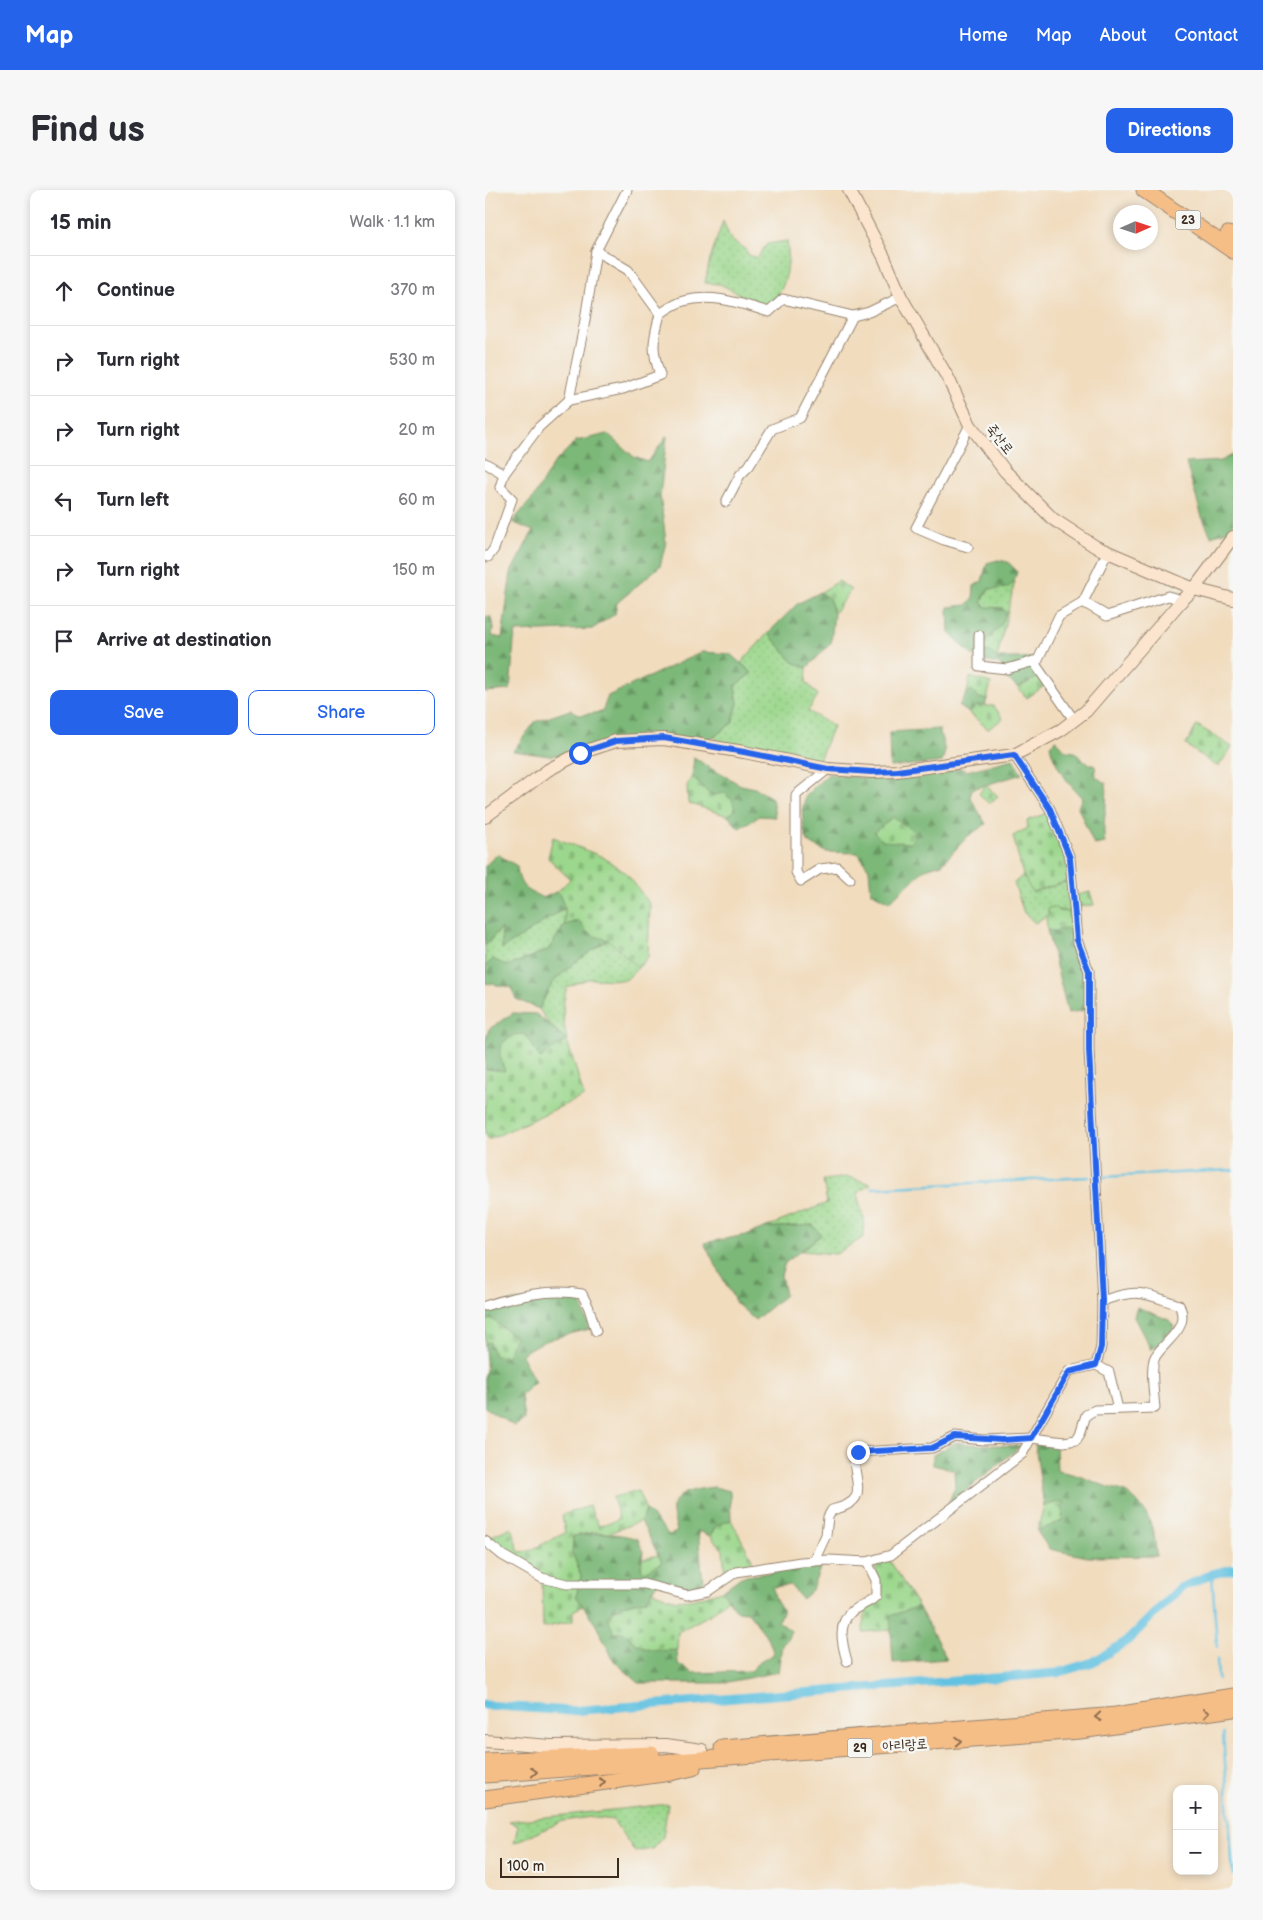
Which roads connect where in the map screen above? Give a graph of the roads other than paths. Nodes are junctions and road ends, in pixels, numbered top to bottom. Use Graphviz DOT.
graph roads {
  1 [pos="627,190"];
  2 [pos="849,190"];
  3 [pos="1144,190"];
  4 [pos="1161,190"];
  5 [pos="1231,236"];
  6 [pos="1233,250"];
  7 [pos="596,251"];
  8 [pos="901,297"];
  9 [pos="660,314"];
  10 [pos="853,316"];
  11 [pos="569,400"];
  12 [pos="970,426"];
  13 [pos="485,463"];
  14 [pos="504,474"];
  15 [pos="726,502"];
  16 [pos="1233,536"];
  17 [pos="968,547"];
  18 [pos="1107,553"];
  19 [pos="485,556"];
  20 [pos="1194,589"];
  21 [pos="1233,599"];
  22 [pos="1182,600"];
  23 [pos="1083,602"];
  24 [pos="979,635"];
  25 [pos="1033,661"];
  26 [pos="1074,720"];
  27 [pos="1014,755"];
  28 [pos="828,769"];
  29 [pos="485,817"];
  30 [pos="850,879"];
  31 [pos="1102,1300"];
  32 [pos="485,1306"];
  33 [pos="596,1331"];
  34 [pos="1096,1365"];
  35 [pos="1118,1410"];
  36 [pos="1031,1438"];
  37 [pos="485,1541"];
  38 [pos="814,1561"];
  39 [pos="867,1562"];
  40 [pos="847,1661"];
  41 [pos="1233,1696"];
  42 [pos="1233,1709"];
  43 [pos="485,1741"];
  44 [pos="704,1755"];
  45 [pos="485,1761"];
  46 [pos="485,1775"];
  47 [pos="485,1799"];
  1 -- 7 [label="street"];
  2 -- 8 [label="street, 죽산로"];
  3 -- 6 [label="main road, 23"];
  4 -- 5 [label="main road, 23"];
  7 -- 9 [label="street"];
  7 -- 11 [label="street"];
  8 -- 10 [label="street"];
  8 -- 12 [label="street, 죽산로"];
  9 -- 10 [label="street"];
  9 -- 11 [label="street"];
  10 -- 15 [label="street"];
  11 -- 14 [label="street"];
  12 -- 17 [label="street"];
  12 -- 18 [label="street, 죽산로"];
  13 -- 14 [label="street"];
  14 -- 19 [label="street"];
  16 -- 20 [label="street"];
  18 -- 20 [label="street, 죽산로"];
  18 -- 23 [label="street"];
  20 -- 21 [label="street, 죽산로"];
  20 -- 22 [label="street"];
  22 -- 23 [label="street"];
  22 -- 26 [label="street"];
  23 -- 25 [label="street"];
  24 -- 25 [label="street"];
  25 -- 26 [label="street"];
  26 -- 27 [label="street"];
  27 -- 28 [label="street"];
  27 -- 31 [label="street"];
  28 -- 29 [label="street"];
  28 -- 30 [label="street"];
  31 -- 34 [label="street"];
  31 -- 35 [label="street"];
  32 -- 33 [label="street"];
  34 -- 35 [label="street"];
  34 -- 36 [label="street"];
  35 -- 36 [label="street"];
  36 -- 38 [label="street"];
  36 -- 39 [label="street"];
  37 -- 38 [label="street"];
  38 -- 39 [label="street"];
  39 -- 40 [label="street"];
  41 -- 44 [label="main road, 아리랑로 / 29, one-way"];
  44 -- 42 [label="main road, 아리랑로 / 29, one-way"];
  43 -- 44 [label="street"];
  44 -- 45 [label="main road, 아리랑로 / 29"];
  46 -- 44 [label="main road, 아리랑로 / 29, one-way"];
  47 -- 44 [label="main road, one-way"];
}
